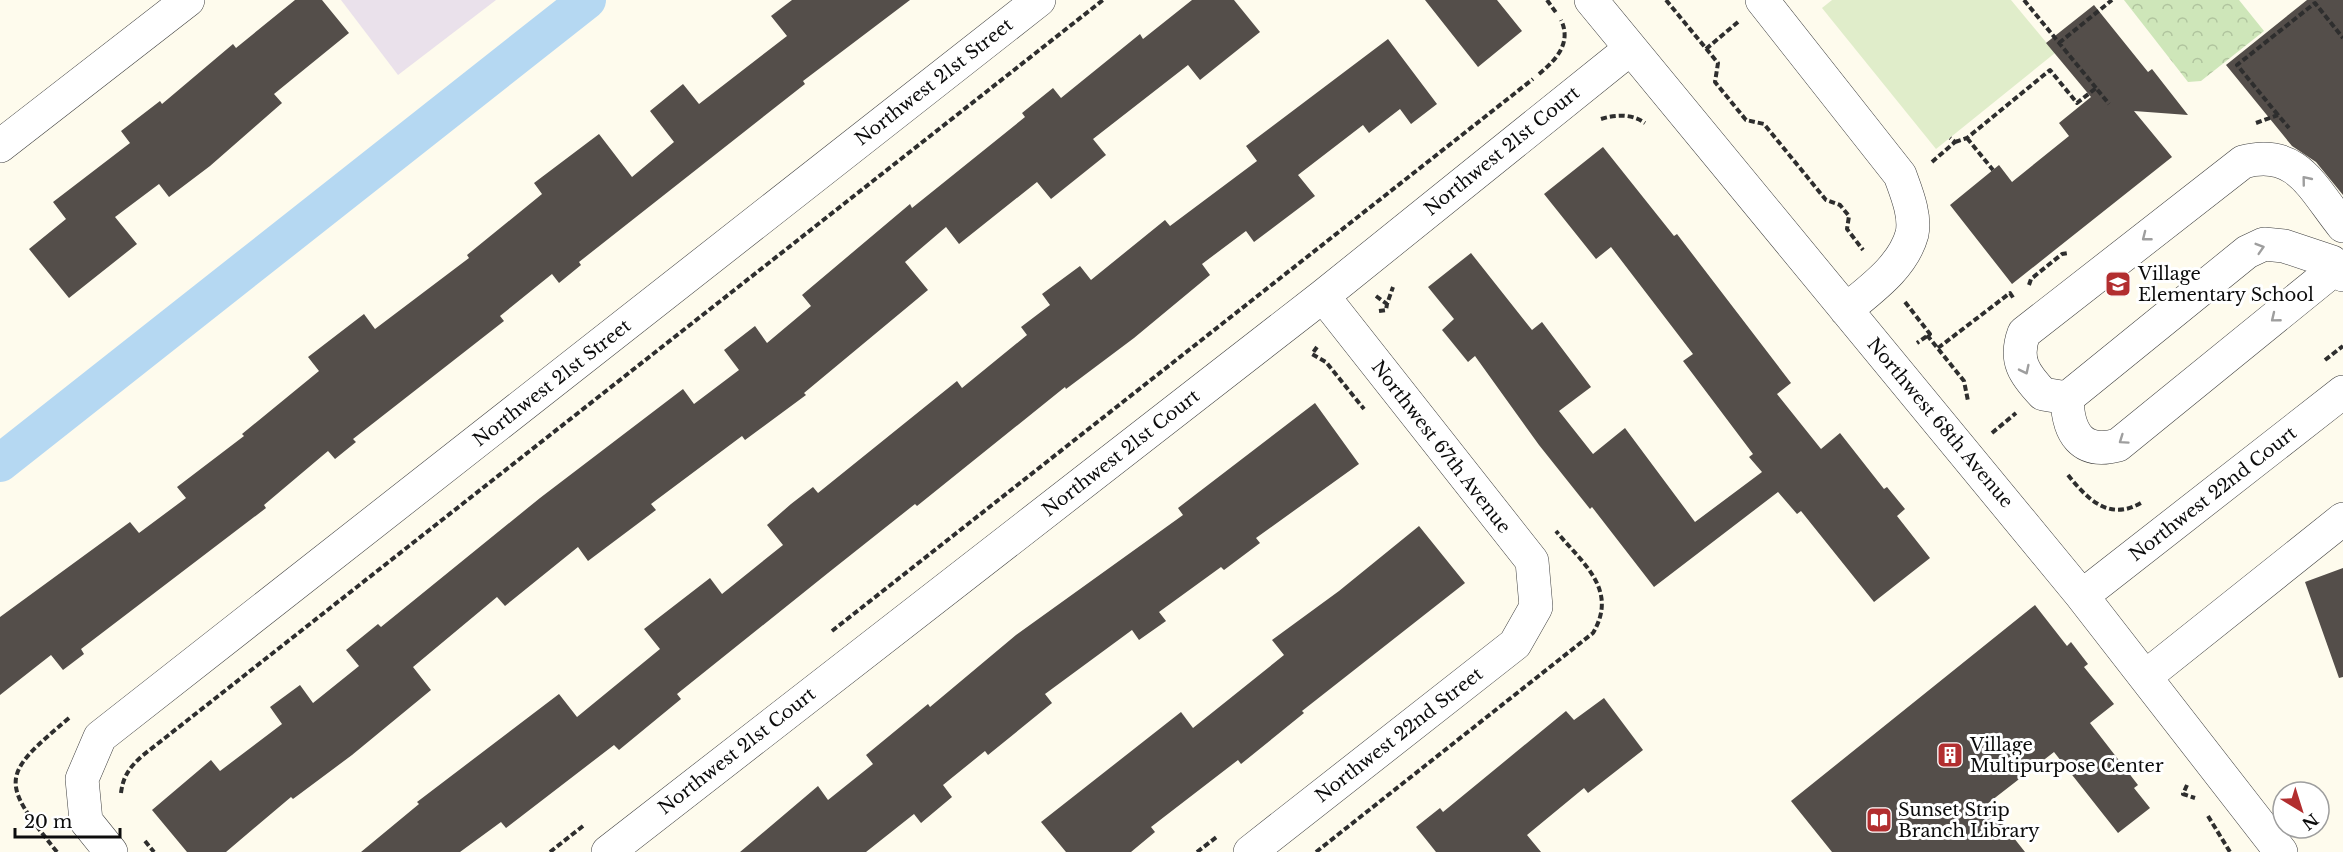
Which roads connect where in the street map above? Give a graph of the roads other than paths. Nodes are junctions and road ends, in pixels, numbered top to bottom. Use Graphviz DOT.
graph roads {
  1 [pos="188,0"];
  2 [pos="1039,0"];
  3 [pos="1591,0"];
  4 [pos="1762,0"];
  5 [pos="1630,49"];
  6 [pos="0,146"];
  7 [pos="2343,225"];
  8 [pos="2340,271"];
  9 [pos="1323,296"];
  10 [pos="1846,310"];
  11 [pos="2343,392"];
  12 [pos="2067,398"];
  13 [pos="2343,519"];
  14 [pos="2082,596"];
  15 [pos="1536,607"];
  16 [pos="2145,677"];
  17 [pos="111,852"];
  18 [pos="608,852"];
  19 [pos="1250,852"];
  20 [pos="2281,852"];
  1 -- 6 [label="street"];
  2 -- 17 [label="street, Northwest 21st Street"];
  3 -- 5 [label="street, Northwest 68th Avenue"];
  4 -- 10 [label="street"];
  5 -- 9 [label="street, Northwest 21st Court"];
  5 -- 10 [label="street, Northwest 68th Avenue"];
  7 -- 12 [label="street, one-way"];
  12 -- 8 [label="street, one-way"];
  8 -- 12 [label="street, one-way"];
  9 -- 15 [label="street, Northwest 67th Avenue"];
  9 -- 18 [label="street, Northwest 21st Court"];
  10 -- 14 [label="street, Northwest 68th Avenue"];
  11 -- 14 [label="street, Northwest 22nd Court"];
  13 -- 16 [label="street"];
  14 -- 16 [label="street, Northwest 68th Avenue"];
  15 -- 19 [label="street, Northwest 22nd Street"];
  16 -- 20 [label="street, Northwest 68th Avenue"];
}
